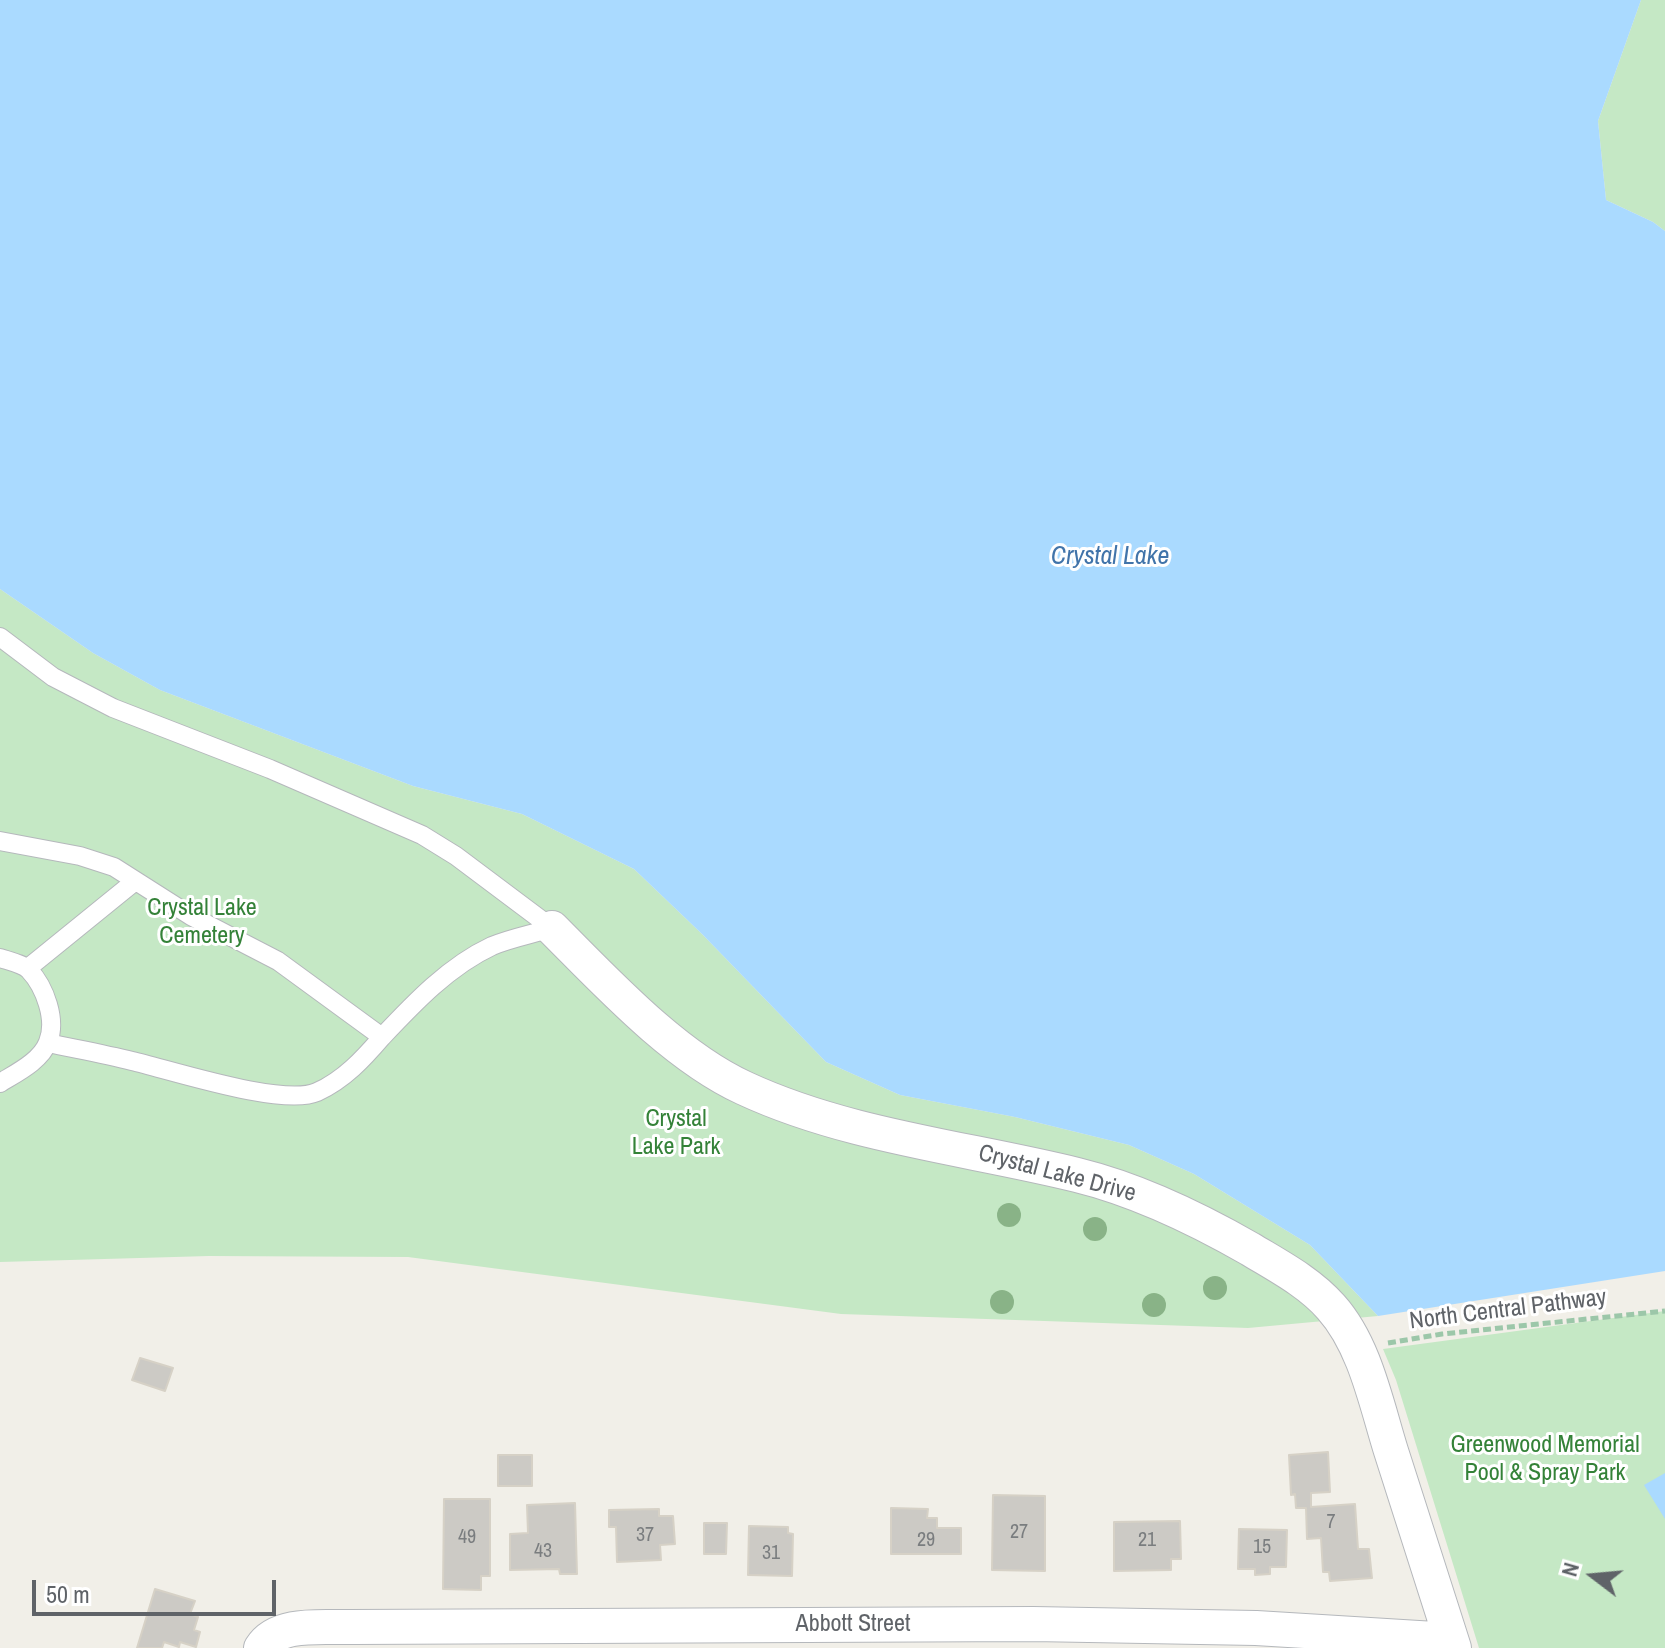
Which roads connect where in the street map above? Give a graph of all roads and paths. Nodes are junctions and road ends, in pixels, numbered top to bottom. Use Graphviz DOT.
graph roads {
  1 [pos="0,637"];
  2 [pos="0,841"];
  3 [pos="134,882"];
  4 [pos="552,928"];
  5 [pos="0,958"];
  6 [pos="28,968"];
  7 [pos="382,1037"];
  8 [pos="48,1043"];
  9 [pos="0,1083"];
  10 [pos="1665,1311"];
  11 [pos="1355,1347"];
  12 [pos="1452,1644"];
  13 [pos="261,1648"];
  1 -- 4 [label="lane"];
  2 -- 3 [label="lane"];
  3 -- 6 [label="lane"];
  3 -- 7 [label="lane"];
  4 -- 7 [label="lane"];
  4 -- 11 [label="street, Crystal Lake Drive"];
  5 -- 6 [label="lane"];
  6 -- 8 [label="lane"];
  7 -- 8 [label="lane"];
  8 -- 9 [label="lane"];
  10 -- 11 [label="path, North Central Pathway"];
  11 -- 12 [label="street, Crystal Lake Drive"];
  12 -- 13 [label="street, Abbott Street"];
}
